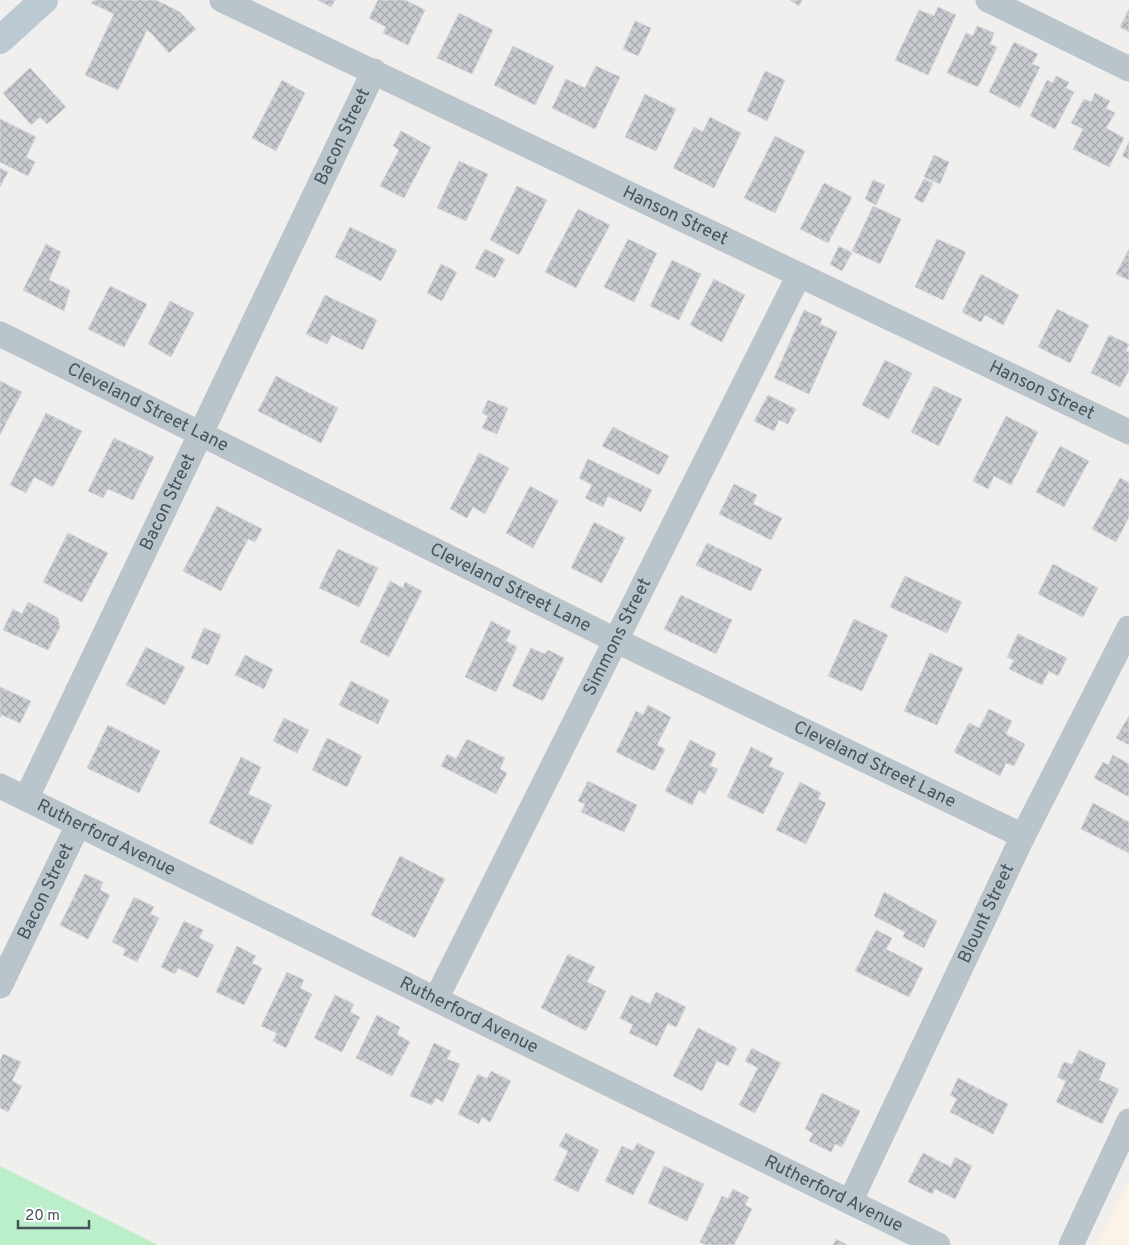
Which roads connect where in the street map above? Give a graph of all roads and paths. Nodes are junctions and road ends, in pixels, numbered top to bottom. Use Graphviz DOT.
graph roads {
  1 [pos="44,0"];
  2 [pos="222,0"];
  3 [pos="988,0"];
  4 [pos="0,40"];
  5 [pos="1129,69"];
  6 [pos="374,71"];
  7 [pos="799,275"];
  8 [pos="0,334"];
  9 [pos="1129,432"];
  10 [pos="201,435"];
  11 [pos="1129,628"];
  12 [pos="615,640"];
  13 [pos="0,786"];
  14 [pos="26,799"];
  15 [pos="78,825"];
  16 [pos="1023,836"];
  17 [pos="0,986"];
  18 [pos="436,999"];
  19 [pos="1129,1121"];
  20 [pos="850,1202"];
  21 [pos="938,1245"];
  22 [pos="1071,1245"];
  1 -- 4 [label="street"];
  2 -- 6 [label="street, Hanson Street"];
  3 -- 5 [label="street"];
  6 -- 7 [label="street, Hanson Street"];
  6 -- 10 [label="street, Bacon Street"];
  7 -- 9 [label="street, Hanson Street"];
  7 -- 12 [label="street, Simmons Street"];
  8 -- 10 [label="street, Cleveland Street Lane"];
  10 -- 12 [label="street, Cleveland Street Lane"];
  10 -- 14 [label="street, Bacon Street"];
  11 -- 16 [label="street, Blount Street"];
  12 -- 16 [label="street, Cleveland Street Lane"];
  12 -- 18 [label="street, Simmons Street"];
  13 -- 14 [label="street, Rutherford Avenue"];
  14 -- 15 [label="street, Rutherford Avenue"];
  15 -- 17 [label="street, Bacon Street"];
  15 -- 18 [label="street, Rutherford Avenue"];
  16 -- 20 [label="street, Blount Street"];
  18 -- 20 [label="street, Rutherford Avenue"];
  19 -- 22 [label="street"];
  20 -- 21 [label="street, Rutherford Avenue"];
}
